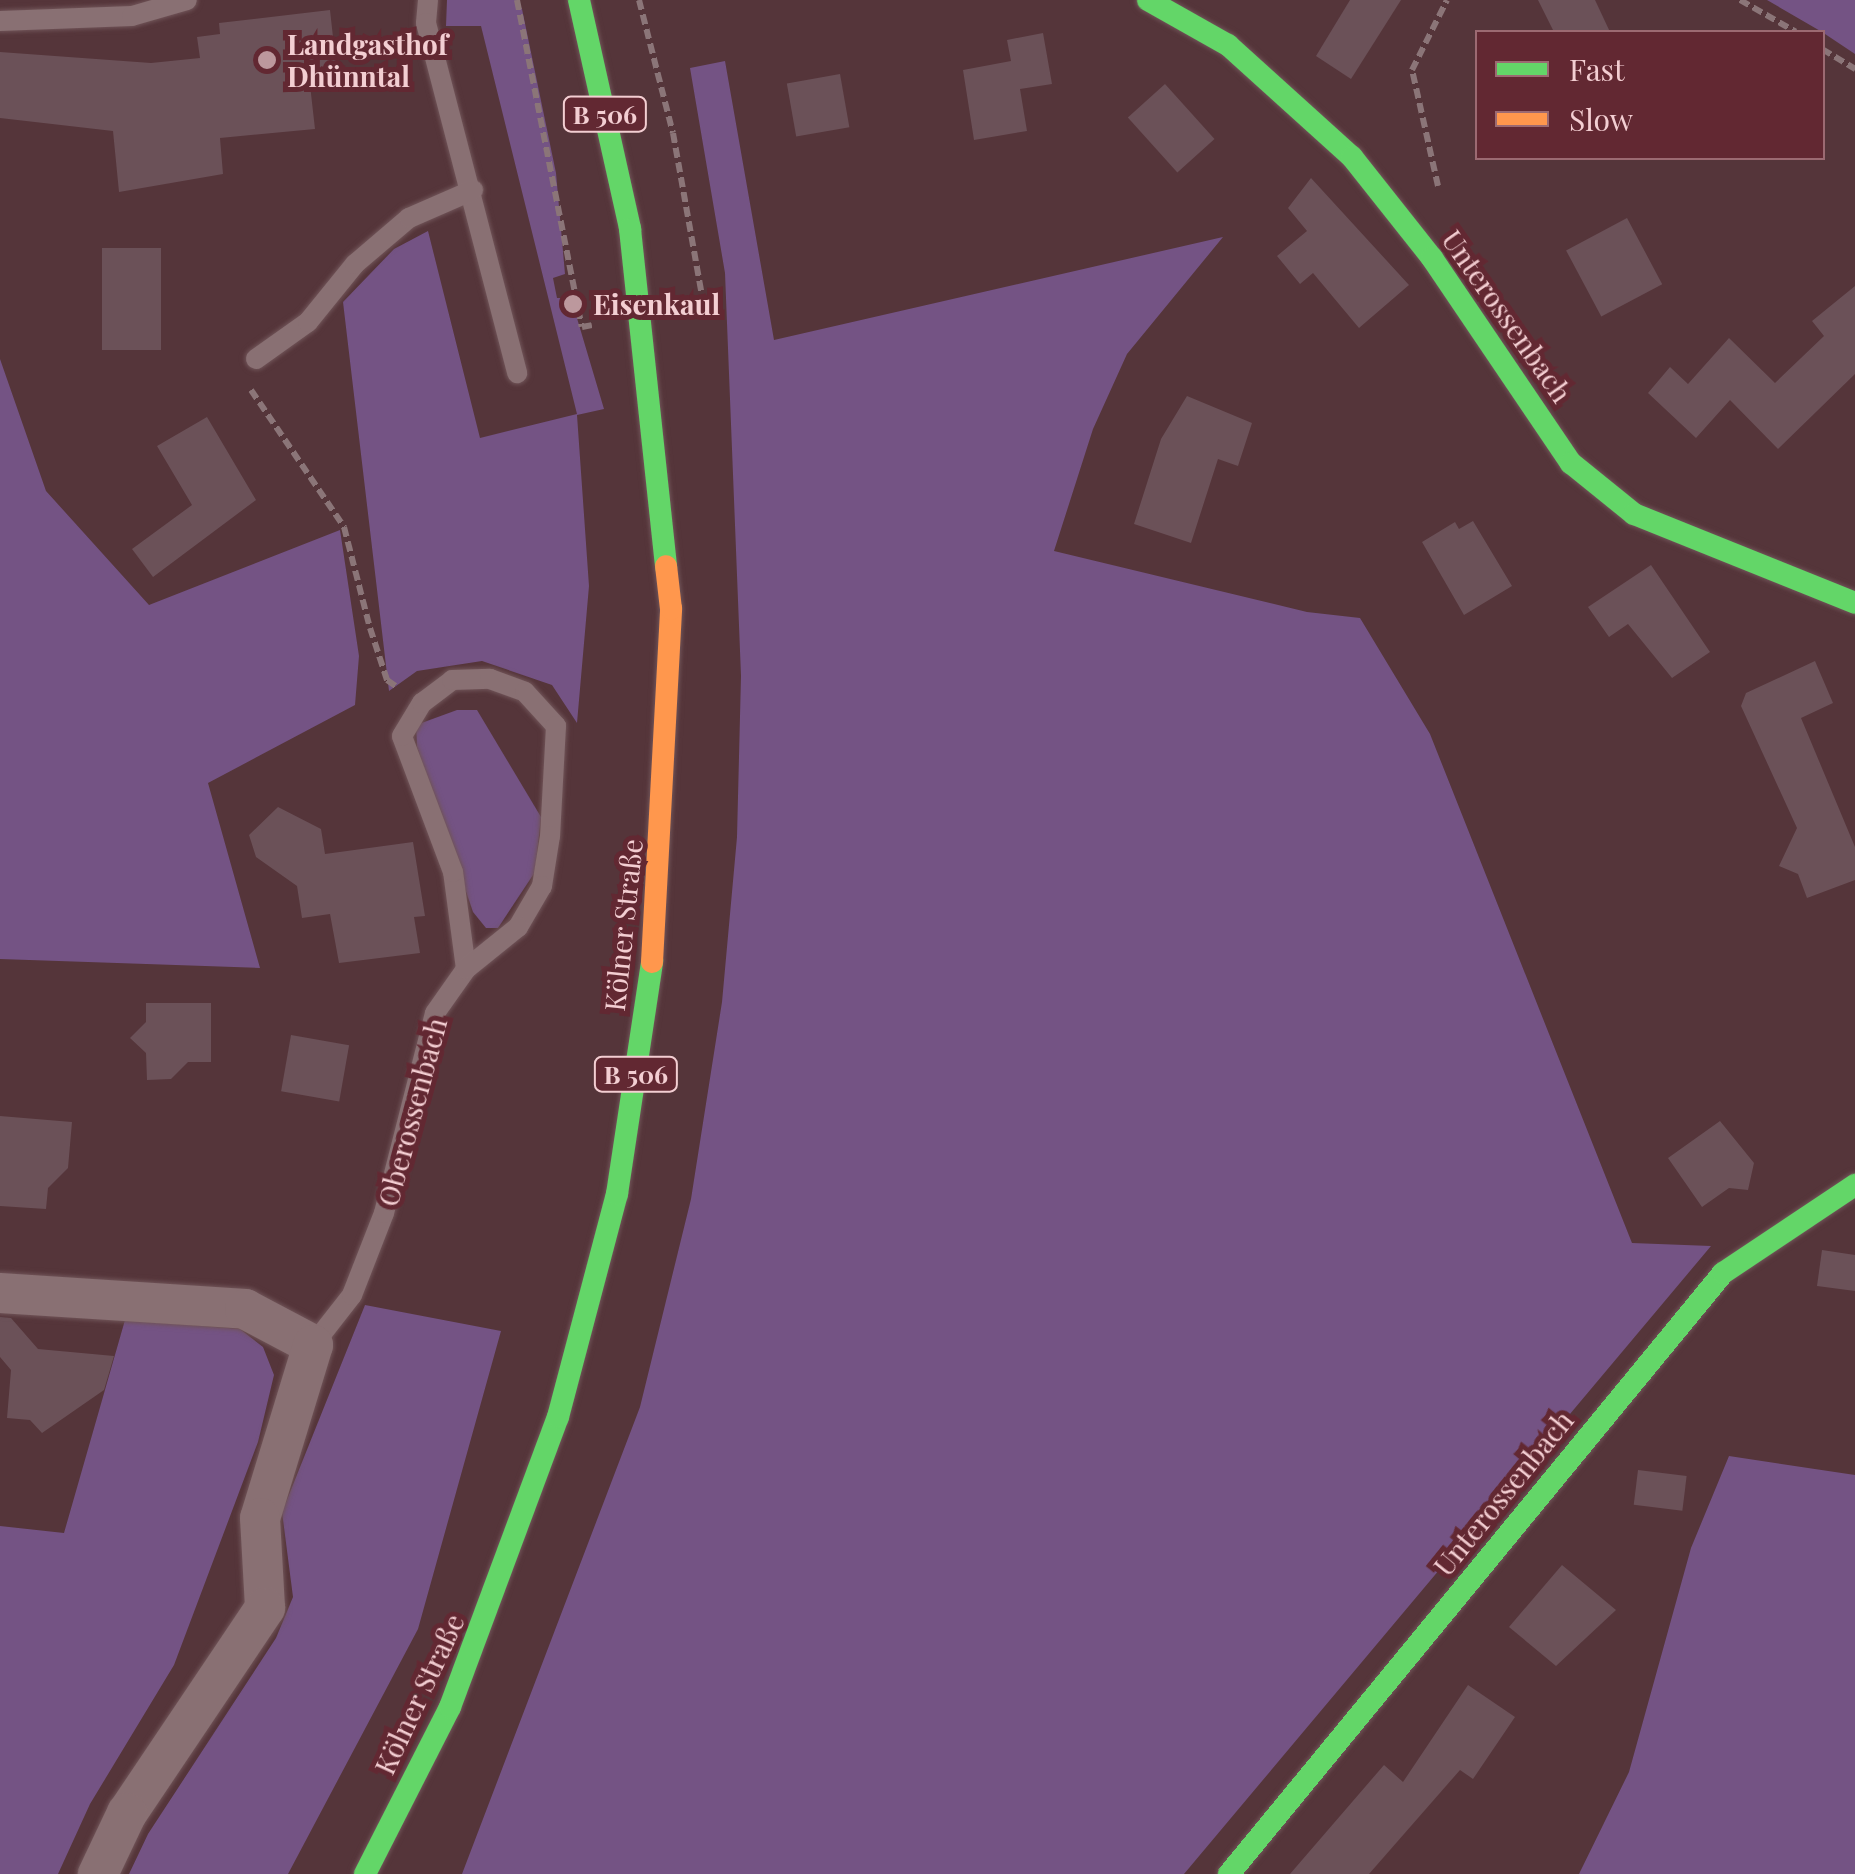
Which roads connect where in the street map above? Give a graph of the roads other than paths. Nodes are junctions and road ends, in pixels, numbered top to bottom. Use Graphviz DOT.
graph roads {
  1 [pos="187,0"];
  2 [pos="428,0"];
  3 [pos="579,0"];
  4 [pos="1148,0"];
  5 [pos="0,21"];
  6 [pos="473,190"];
  7 [pos="256,359"];
  8 [pos="517,373"];
  9 [pos="1855,604"];
  10 [pos="466,969"];
  11 [pos="1855,1184"];
  12 [pos="0,1294"];
  13 [pos="313,1345"];
  14 [pos="98,1874"];
  15 [pos="365,1874"];
  16 [pos="1229,1874"];
  1 -- 5 [label="lane"];
  2 -- 6 [label="lane"];
  3 -- 15 [label="main road, Kölner Straße / B 506"];
  4 -- 9 [label="main road, Unterossenbach"];
  6 -- 7 [label="lane"];
  6 -- 8 [label="lane"];
  10 -- 10 [label="lane, Oberossenbach"];
  10 -- 13 [label="lane, Oberossenbach"];
  11 -- 16 [label="main road, Unterossenbach"];
  12 -- 13 [label="street"];
  13 -- 14 [label="street, Oberossenbach"];
}
